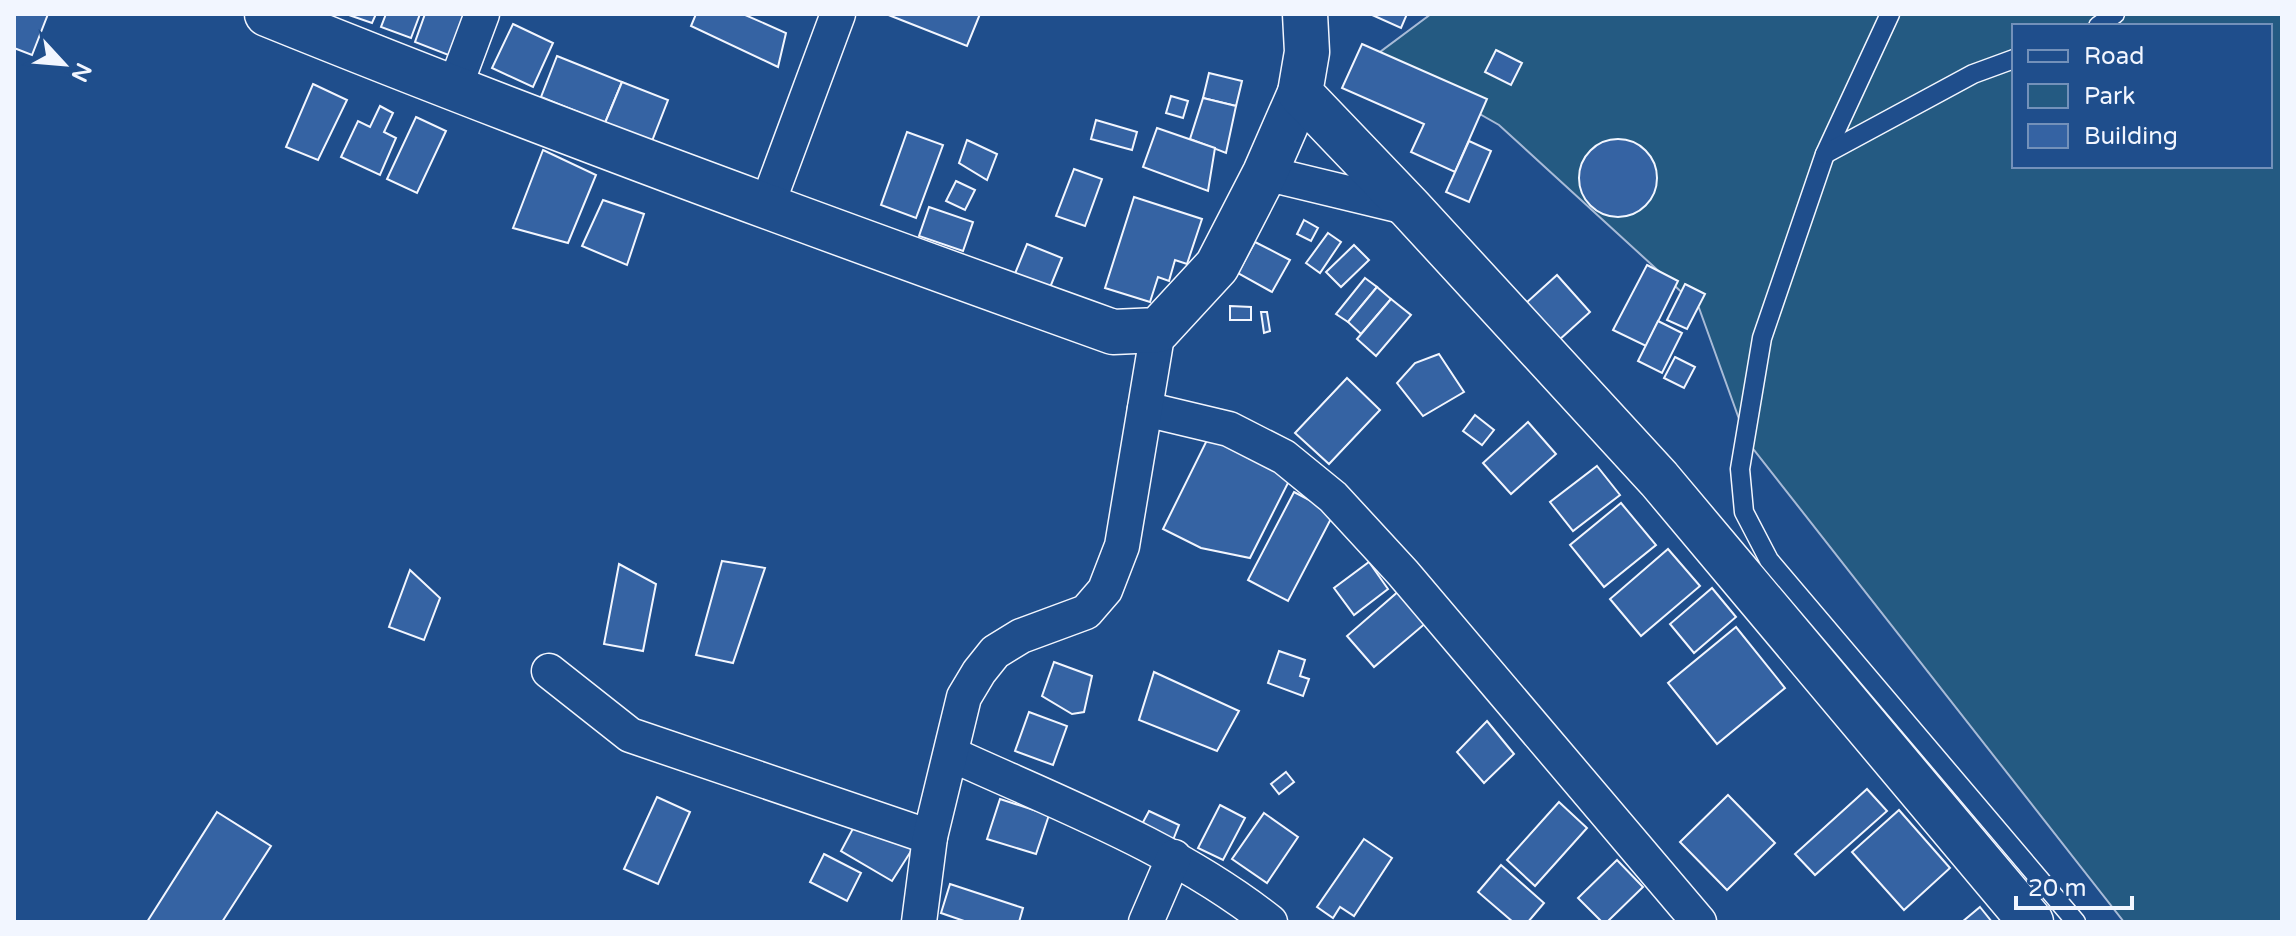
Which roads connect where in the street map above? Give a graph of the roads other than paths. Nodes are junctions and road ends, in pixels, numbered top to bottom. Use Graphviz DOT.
graph roads {
  1 [pos="267,14"];
  2 [pos="482,14"];
  3 [pos="838,14"];
  4 [pos="1305,14"];
  5 [pos="1890,14"];
  6 [pos="2012,60"];
  7 [pos="454,89"];
  8 [pos="1300,93"];
  9 [pos="1825,154"];
  10 [pos="1265,173"];
  11 [pos="766,208"];
  12 [pos="1410,208"];
  13 [pos="1158,330"];
  14 [pos="1145,409"];
  15 [pos="549,671"];
  16 [pos="951,754"];
  17 [pos="930,837"];
  18 [pos="1174,857"];
  19 [pos="919,922"];
  20 [pos="1146,922"];
  21 [pos="1270,922"];
  22 [pos="1699,922"];
  23 [pos="2031,922"];
  24 [pos="2076,922"];
  1 -- 7 [label="street"];
  2 -- 7 [label="street"];
  3 -- 11 [label="street"];
  4 -- 8 [label="street"];
  5 -- 9 [label="lane"];
  6 -- 9 [label="lane"];
  7 -- 11 [label="street"];
  8 -- 10 [label="street"];
  8 -- 12 [label="street"];
  9 -- 24 [label="lane"];
  10 -- 12 [label="street"];
  10 -- 13 [label="street"];
  11 -- 13 [label="street"];
  12 -- 23 [label="street"];
  13 -- 14 [label="street"];
  14 -- 16 [label="street"];
  14 -- 22 [label="street"];
  15 -- 17 [label="street"];
  16 -- 17 [label="street"];
  16 -- 18 [label="street"];
  17 -- 19 [label="street"];
  18 -- 20 [label="street"];
  18 -- 21 [label="street"];
}
